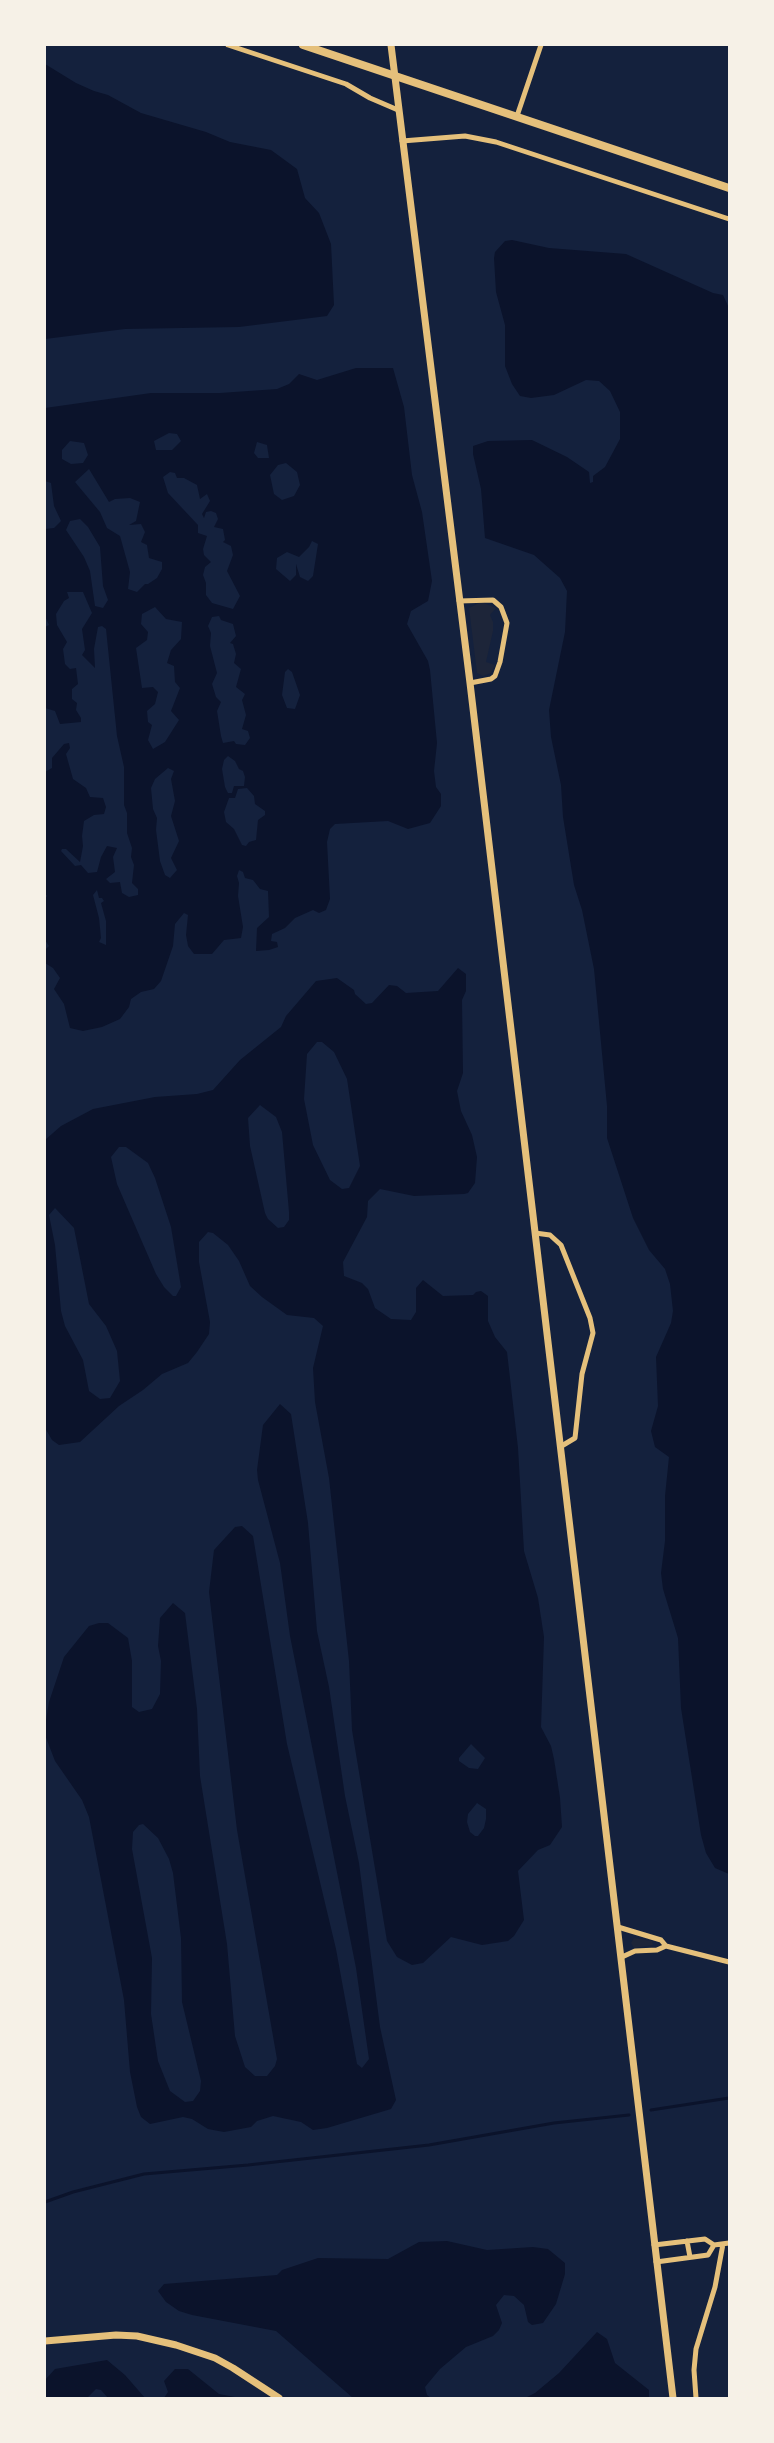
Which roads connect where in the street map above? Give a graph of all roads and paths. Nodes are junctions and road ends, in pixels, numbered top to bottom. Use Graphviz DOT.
graph roads {
  1 [pos="228,45"];
  2 [pos="304,45"];
  3 [pos="391,45"];
  4 [pos="541,45"];
  5 [pos="394,75"];
  6 [pos="398,110"];
  7 [pos="517,116"];
  8 [pos="402,141"];
  9 [pos="729,188"];
  10 [pos="729,219"];
  11 [pos="458,600"];
  12 [pos="470,683"];
  13 [pos="535,1233"];
  14 [pos="560,1447"];
  15 [pos="618,1927"];
  16 [pos="666,1946"];
  17 [pos="622,1958"];
  18 [pos="729,1962"];
  19 [pos="688,2241"];
  20 [pos="726,2244"];
  21 [pos="654,2245"];
  22 [pos="714,2245"];
  23 [pos="690,2257"];
  24 [pos="656,2262"];
  25 [pos="45,2340"];
  26 [pos="279,2398"];
  27 [pos="673,2398"];
  28 [pos="696,2398"];
  1 -- 6 [label="street"];
  2 -- 5 [label="main road"];
  3 -- 5 [label="street"];
  4 -- 7 [label="street"];
  5 -- 6 [label="street"];
  5 -- 7 [label="main road"];
  6 -- 8 [label="street"];
  7 -- 9 [label="main road"];
  8 -- 10 [label="street"];
  8 -- 11 [label="street"];
  11 -- 12 [label="street"];
  11 -- 12 [label="street"];
  12 -- 13 [label="street"];
  13 -- 14 [label="street"];
  13 -- 14 [label="street"];
  14 -- 15 [label="street"];
  15 -- 16 [label="street"];
  15 -- 17 [label="street"];
  16 -- 17 [label="street"];
  16 -- 18 [label="street"];
  17 -- 21 [label="street"];
  19 -- 21 [label="street"];
  19 -- 22 [label="street"];
  19 -- 23 [label="street"];
  20 -- 22 [label="street"];
  20 -- 28 [label="street"];
  21 -- 24 [label="street"];
  22 -- 23 [label="street"];
  23 -- 24 [label="street"];
  24 -- 27 [label="street"];
  25 -- 26 [label="street"];
}
